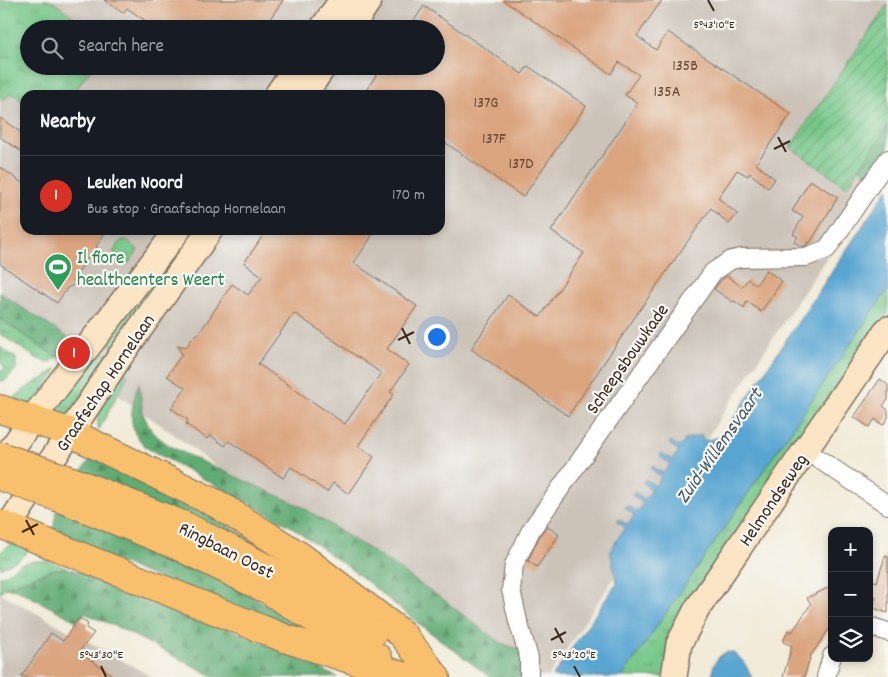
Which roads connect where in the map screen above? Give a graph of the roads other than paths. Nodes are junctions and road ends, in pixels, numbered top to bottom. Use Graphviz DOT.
graph roads {
  1 [pos="342,0"];
  2 [pos="369,0"];
  3 [pos="328,20"];
  4 [pos="356,20"];
  5 [pos="290,75"];
  6 [pos="318,75"];
  7 [pos="280,90"];
  8 [pos="307,90"];
  9 [pos="888,159"];
  10 [pos="174,235"];
  11 [pos="207,235"];
  12 [pos="888,329"];
  13 [pos="0,409"];
  14 [pos="32,419"];
  15 [pos="69,432"];
  16 [pos="804,450"];
  17 [pos="0,456"];
  18 [pos="0,466"];
  19 [pos="0,476"];
  20 [pos="74,493"];
  21 [pos="888,505"];
  22 [pos="2,529"];
  23 [pos="873,627"];
  24 [pos="888,632"];
  25 [pos="830,662"];
  26 [pos="406,677"];
  27 [pos="436,677"];
  28 [pos="529,677"];
  29 [pos="674,677"];
  30 [pos="826,677"];
  1 -- 3 [label="street"];
  2 -- 4 [label="street"];
  5 -- 7 [label="street"];
  6 -- 8 [label="street"];
  9 -- 28 [label="street, Scheepsbouwkade"];
  10 -- 14 [label="street, Graafschap Hornelaan"];
  11 -- 15 [label="street, Graafschap Hornelaan"];
  12 -- 16 [label="street, Helmondseweg"];
  13 -- 14 [label="main road"];
  14 -- 15 [label="main road"];
  14 -- 18 [label="street, Graafschap Hornelaan"];
  15 -- 22 [label="street, Graafschap Hornelaan"];
  15 -- 27 [label="main road"];
  16 -- 21 [label="street"];
  16 -- 29 [label="street, Helmondseweg"];
  17 -- 20 [label="main road, Ringbaan Oost, bridge"];
  19 -- 20 [label="main road, Ringbaan Oost, bridge"];
  20 -- 26 [label="main road, Ringbaan Oost"];
  20 -- 27 [label="main road, Ringbaan Oost"];
  22 -- 26 [label="main road"];
  23 -- 24 [label="street"];
  25 -- 30 [label="street"];
}
